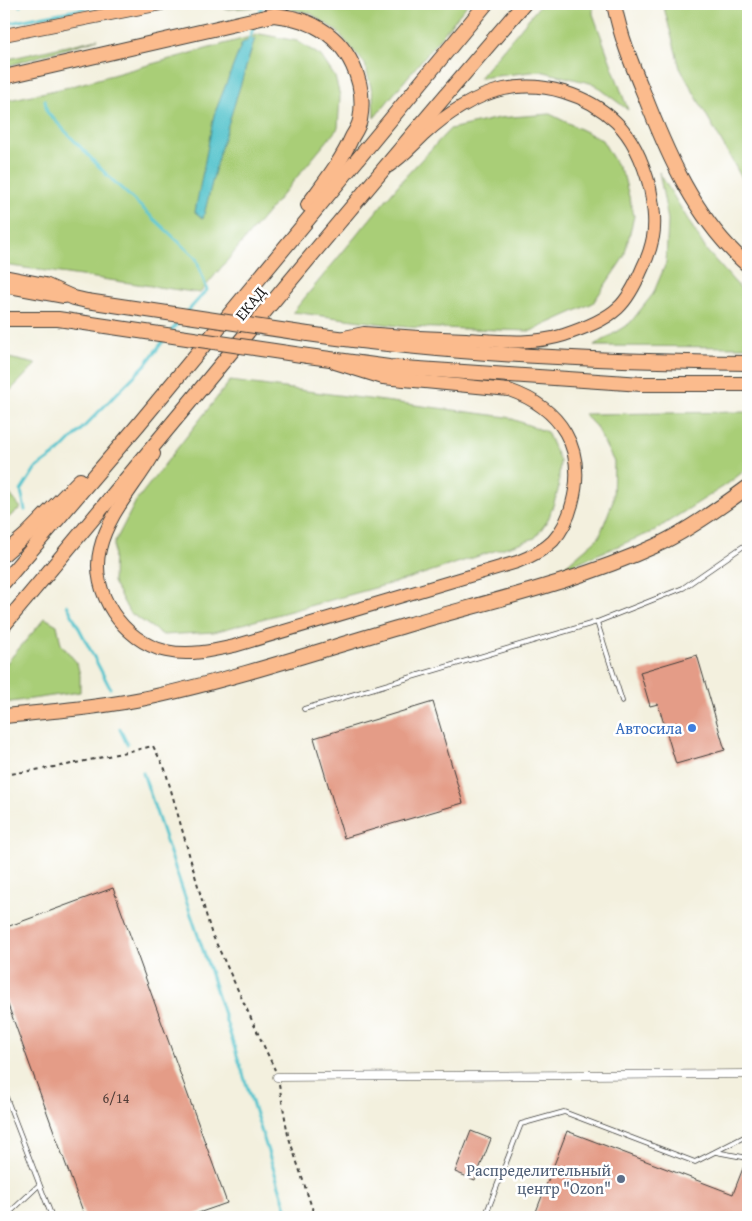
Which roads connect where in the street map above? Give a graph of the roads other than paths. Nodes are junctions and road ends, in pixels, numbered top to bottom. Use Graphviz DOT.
graph roads {
  1 [pos="161,4"];
  2 [pos="486,4"];
  3 [pos="524,4"];
  4 [pos="614,4"];
  5 [pos="4,35"];
  6 [pos="4,77"];
  7 [pos="381,172"];
  8 [pos="274,259"];
  9 [pos="748,265"];
  10 [pos="4,277"];
  11 [pos="4,286"];
  12 [pos="80,300"];
  13 [pos="4,312"];
  14 [pos="4,319"];
  15 [pos="58,319"];
  16 [pos="338,338"];
  17 [pos="326,359"];
  18 [pos="748,363"];
  19 [pos="748,384"];
  20 [pos="138,425"];
  21 [pos="157,443"];
  22 [pos="748,487"];
  23 [pos="748,543"];
  24 [pos="4,554"];
  25 [pos="4,582"];
  26 [pos="597,622"];
  27 [pos="4,626"];
  28 [pos="622,701"];
  29 [pos="304,709"];
  30 [pos="4,716"];
  31 [pos="748,1074"];
  32 [pos="277,1076"];
  33 [pos="4,1092"];
  34 [pos="748,1135"];
  35 [pos="715,1152"];
  36 [pos="748,1158"];
  37 [pos="39,1185"];
  38 [pos="4,1217"];
  39 [pos="52,1217"];
  40 [pos="485,1217"];
  1 -- 5 [label="main road"];
  2 -- 8 [label="highway, ЕКАД"];
  3 -- 7 [label="highway, ЕКАД"];
  4 -- 9 [label="highway"];
  6 -- 8 [label="highway"];
  7 -- 16 [label="main road"];
  7 -- 21 [label="highway, ЕКАД"];
  8 -- 20 [label="highway, ЕКАД"];
  10 -- 12 [label="highway"];
  11 -- 12 [label="main road"];
  12 -- 16 [label="highway, bridge"];
  13 -- 15 [label="main road"];
  14 -- 15 [label="highway"];
  15 -- 17 [label="highway, bridge"];
  16 -- 18 [label="highway"];
  17 -- 19 [label="highway"];
  17 -- 21 [label="main road"];
  20 -- 24 [label="highway"];
  20 -- 25 [label="highway, ЕКАД"];
  21 -- 27 [label="highway, ЕКАД"];
  22 -- 30 [label="highway"];
  23 -- 26 [label="lane"];
  26 -- 28 [label="lane"];
  26 -- 29 [label="lane"];
  31 -- 32 [label="street"];
  33 -- 37 [label="lane"];
  34 -- 35 [label="lane"];
  35 -- 36 [label="lane"];
  35 -- 40 [label="lane"];
  37 -- 38 [label="lane"];
  37 -- 39 [label="lane"];
}
